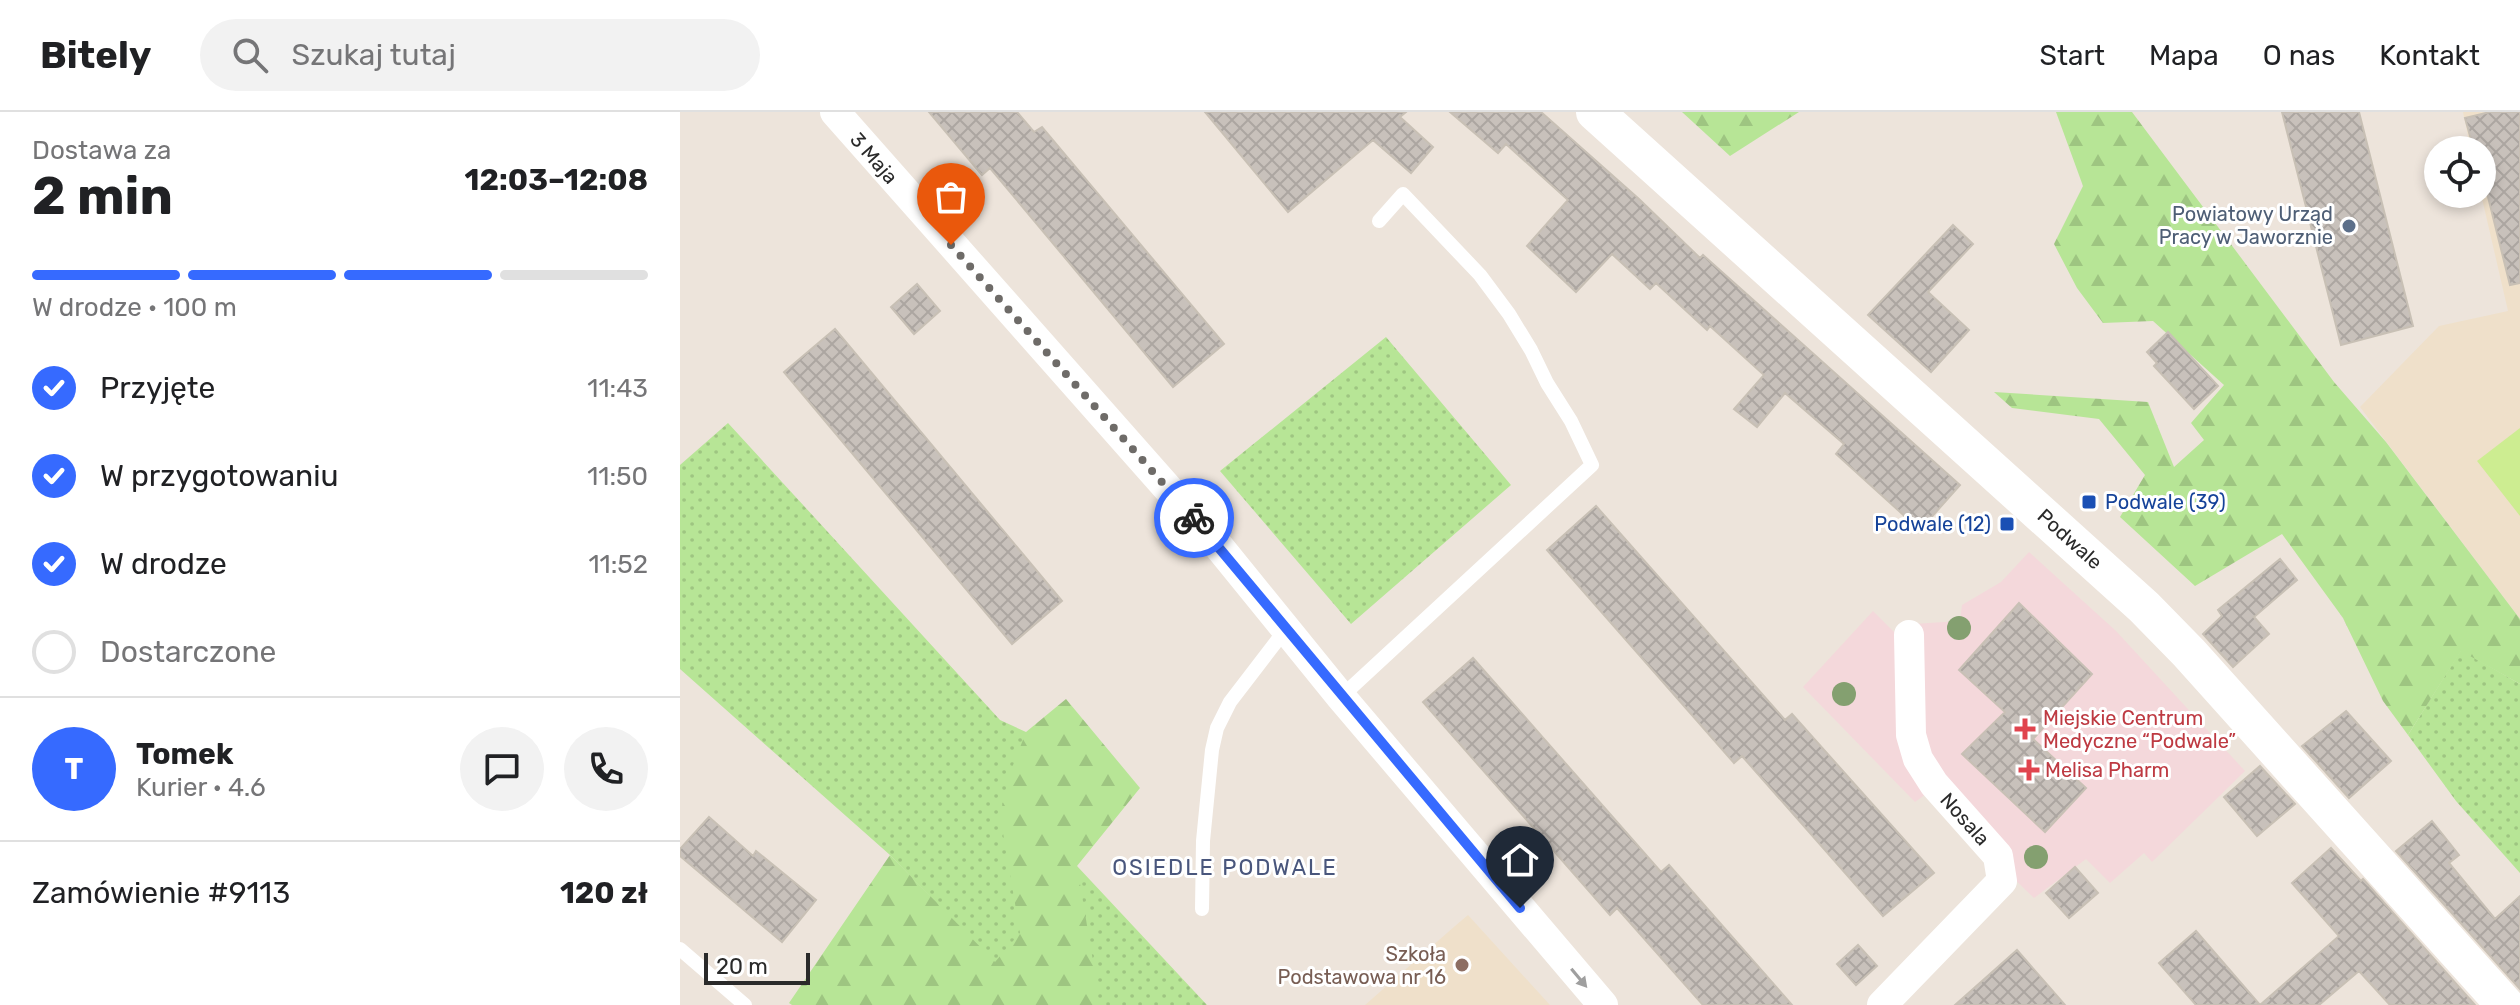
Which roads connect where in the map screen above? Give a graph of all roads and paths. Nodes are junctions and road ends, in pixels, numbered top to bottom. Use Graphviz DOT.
graph roads {
  1 [pos="835,112"];
  2 [pos="1595,112"];
  3 [pos="1379,221"];
  4 [pos="1286,629"];
  5 [pos="1909,635"];
  6 [pos="1341,697"];
  7 [pos="1202,909"];
  8 [pos="680,949"];
  9 [pos="745,1005"];
  10 [pos="1603,1005"];
  11 [pos="1882,1005"];
  12 [pos="2505,1005"];
  1 -- 4 [label="street, 3 Maja"];
  2 -- 12 [label="street, Podwale"];
  3 -- 6 [label="lane"];
  4 -- 6 [label="street, 3 Maja"];
  4 -- 7 [label="lane"];
  5 -- 11 [label="street, Nosala"];
  6 -- 10 [label="street, 3 Maja, one-way"];
  8 -- 9 [label="lane"];
}
